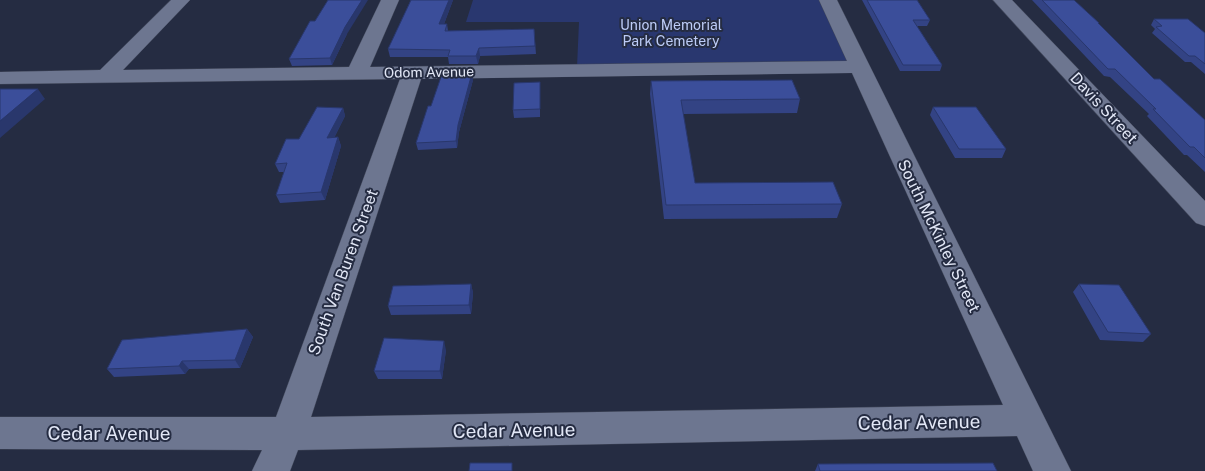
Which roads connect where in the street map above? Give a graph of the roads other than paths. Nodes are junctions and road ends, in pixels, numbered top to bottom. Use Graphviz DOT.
graph roads {
  1 [pos="181,0"];
  2 [pos="390,0"];
  3 [pos="828,0"];
  4 [pos="1002,0"];
  5 [pos="859,67"];
  6 [pos="357,72"];
  7 [pos="413,72"];
  8 [pos="106,76"];
  9 [pos="0,78"];
  10 [pos="1205,217"];
  11 [pos="1028,420"];
  12 [pos="0,433"];
  13 [pos="288,433"];
  14 [pos="271,471"];
  15 [pos="1052,471"];
  1 -- 8 [label="street"];
  2 -- 6 [label="street"];
  3 -- 5 [label="street, South McKinley Street"];
  4 -- 10 [label="street, Davis Street"];
  5 -- 7 [label="street, Odom Avenue"];
  5 -- 11 [label="street, South McKinley Street"];
  6 -- 7 [label="street, Odom Avenue"];
  6 -- 8 [label="street, Odom Avenue"];
  7 -- 13 [label="street, South Van Buren Street"];
  8 -- 9 [label="street, Odom Avenue"];
  11 -- 13 [label="street, Cedar Avenue"];
  11 -- 15 [label="street, South McKinley Street"];
  12 -- 13 [label="street, Cedar Avenue"];
  13 -- 14 [label="street, South Van Buren Street"];
}
